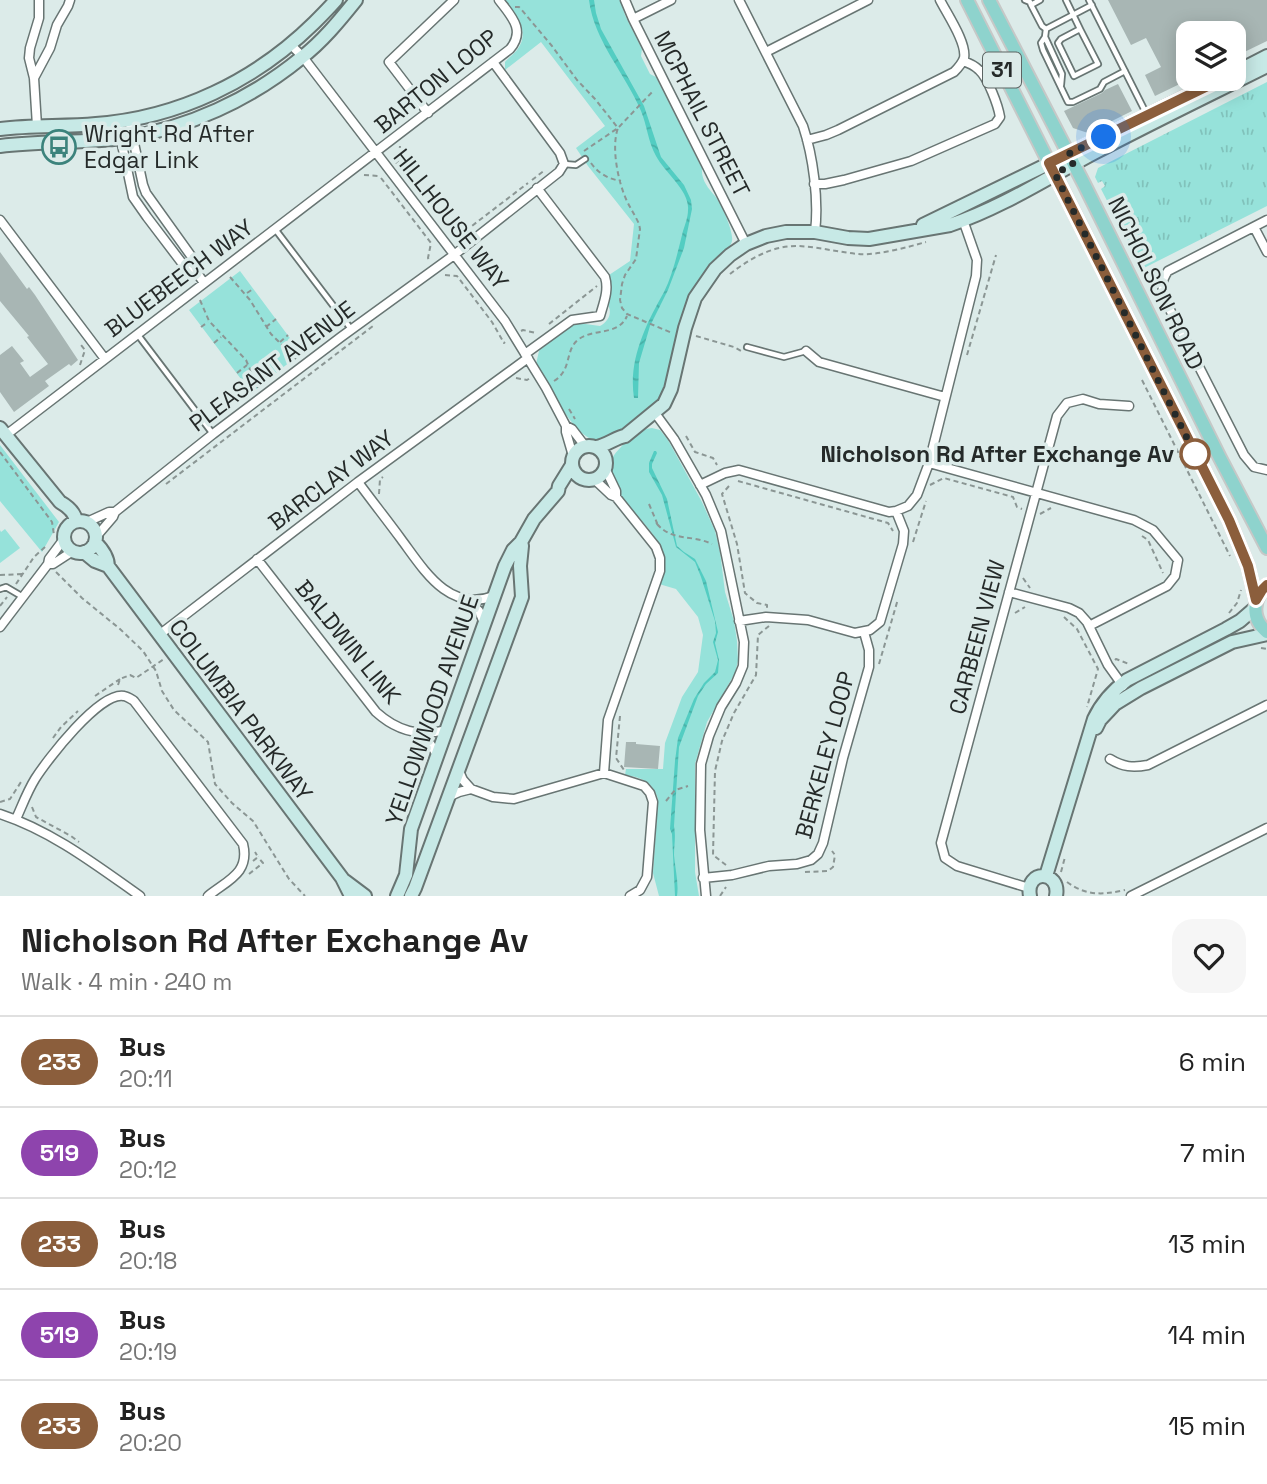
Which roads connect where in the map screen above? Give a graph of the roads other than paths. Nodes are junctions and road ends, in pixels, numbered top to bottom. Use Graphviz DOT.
graph roads {
  1 [pos="39,0"];
  2 [pos="70,0"];
  3 [pos="336,0"];
  4 [pos="356,0"];
  5 [pos="454,0"];
  6 [pos="499,0"];
  7 [pos="625,0"];
  8 [pos="671,0"];
  9 [pos="739,0"];
  10 [pos="868,0"];
  11 [pos="940,0"];
  12 [pos="967,0"];
  13 [pos="989,0"];
  14 [pos="1040,0"];
  15 [pos="1066,0"];
  16 [pos="1029,2"];
  17 [pos="1091,3"];
  18 [pos="1073,15"];
  19 [pos="633,19"];
  20 [pos="1046,29"];
  21 [pos="1080,29"];
  22 [pos="291,45"];
  23 [pos="765,52"];
  24 [pos="1267,56"];
  25 [pos="303,57"];
  26 [pos="964,61"];
  27 [pos="493,62"];
  28 [pos="1267,66"];
  29 [pos="1246,67"];
  30 [pos="1125,71"];
  31 [pos="34,78"];
  32 [pos="1198,91"];
  33 [pos="428,113"];
  34 [pos="1148,116"];
  35 [pos="123,120"];
  36 [pos="37,126"];
  37 [pos="0,129"];
  38 [pos="127,137"];
  39 [pos="807,140"];
  40 [pos="0,146"];
  41 [pos="376,153"];
  42 [pos="585,159"];
  43 [pos="1071,159"];
  44 [pos="563,160"];
  45 [pos="1052,169"];
  46 [pos="814,184"];
  47 [pos="537,188"];
  48 [pos="0,220"];
  49 [pos="963,220"];
  50 [pos="1267,220"];
  51 [pos="1254,227"];
  52 [pos="275,229"];
  53 [pos="910,231"];
  54 [pos="815,232"];
  55 [pos="746,244"];
  56 [pos="1267,252"];
  57 [pos="454,254"];
  58 [pos="204,283"];
  59 [pos="352,329"];
  60 [pos="138,334"];
  61 [pos="748,348"];
  62 [pos="806,351"];
  63 [pos="526,356"];
  64 [pos="105,359"];
  65 [pos="945,397"];
  66 [pos="1129,405"];
  67 [pos="655,413"];
  68 [pos="566,426"];
  69 [pos="3,431"];
  70 [pos="213,434"];
  71 [pos="625,436"];
  72 [pos="591,447"];
  73 [pos="573,461"];
  74 [pos="929,463"];
  75 [pos="606,466"];
  76 [pos="1267,470"];
  77 [pos="588,478"];
  78 [pos="358,482"];
  79 [pos="700,485"];
  80 [pos="558,491"];
  81 [pos="1037,492"];
  82 [pos="616,497"];
  83 [pos="60,502"];
  84 [pos="896,511"];
  85 [pos="115,512"];
  86 [pos="81,522"];
  87 [pos="58,538"];
  88 [pos="95,540"];
  89 [pos="521,542"];
  90 [pos="1267,548"];
  91 [pos="78,551"];
  92 [pos="257,559"];
  93 [pos="48,564"];
  94 [pos="108,566"];
  95 [pos="1267,585"];
  96 [pos="0,589"];
  97 [pos="1009,592"];
  98 [pos="494,596"];
  99 [pos="23,597"];
  100 [pos="468,600"];
  101 [pos="1255,604"];
  102 [pos="739,621"];
  103 [pos="484,623"];
  104 [pos="1089,626"];
  105 [pos="0,627"];
  106 [pos="864,632"];
  107 [pos="1267,633"];
  108 [pos="159,635"];
  109 [pos="1125,689"];
  110 [pos="458,698"];
  111 [pos="1267,705"];
  112 [pos="481,707"];
  113 [pos="446,730"];
  114 [pos="419,734"];
  115 [pos="437,756"];
  116 [pos="1110,759"];
  117 [pos="459,768"];
  118 [pos="604,773"];
  119 [pos="471,789"];
  120 [pos="448,797"];
  121 [pos="0,814"];
  122 [pos="16,819"];
  123 [pos="1267,828"];
  124 [pos="1046,876"];
  125 [pos="342,878"];
  126 [pos="703,878"];
  127 [pos="1029,892"];
  128 [pos="1066,893"];
  129 [pos="140,896"];
  130 [pos="208,896"];
  131 [pos="351,896"];
  132 [pos="365,896"];
  133 [pos="397,896"];
  134 [pos="411,896"];
  135 [pos="631,896"];
  136 [pos="706,896"];
  137 [pos="1131,896"];
  1 -- 31 [label="street"];
  2 -- 31 [label="street"];
  3 -- 22 [label="street"];
  4 -- 25 [label="street"];
  5 -- 33 [label="street"];
  6 -- 27 [label="street, BARTON LOOP"];
  7 -- 19 [label="street, MCPHAIL STREET"];
  8 -- 19 [label="street"];
  9 -- 23 [label="street"];
  10 -- 23 [label="street"];
  11 -- 26 [label="street"];
  12 -- 45 [label="main road, NICHOLSON ROAD / 31"];
  13 -- 43 [label="main road, NICHOLSON ROAD / 31"];
  14 -- 16 [label="lane"];
  15 -- 18 [label="lane"];
  16 -- 20 [label="lane"];
  17 -- 18 [label="lane"];
  17 -- 30 [label="lane"];
  18 -- 20 [label="lane"];
  18 -- 21 [label="lane"];
  19 -- 55 [label="street, MCPHAIL STREET"];
  20 -- 30 [label="lane"];
  21 -- 21 [label="lane"];
  22 -- 25 [label="street, HILLHOUSE WAY"];
  22 -- 35 [label="street"];
  23 -- 39 [label="street"];
  24 -- 29 [label="street"];
  25 -- 38 [label="street"];
  25 -- 41 [label="street, HILLHOUSE WAY"];
  26 -- 39 [label="street"];
  26 -- 46 [label="street"];
  27 -- 33 [label="street, BARTON LOOP"];
  27 -- 44 [label="street"];
  28 -- 43 [label="street"];
  30 -- 34 [label="lane"];
  31 -- 36 [label="street"];
  32 -- 34 [label="street"];
  33 -- 41 [label="street, BARTON LOOP"];
  34 -- 43 [label="street"];
  35 -- 36 [label="street"];
  35 -- 38 [label="street"];
  36 -- 37 [label="street"];
  38 -- 40 [label="street"];
  38 -- 58 [label="street"];
  39 -- 46 [label="street"];
  41 -- 52 [label="street, BLUEBEECH WAY"];
  41 -- 57 [label="street, HILLHOUSE WAY"];
  42 -- 44 [label="lane"];
  43 -- 45 [label="street"];
  43 -- 90 [label="main road, NICHOLSON ROAD / 31"];
  44 -- 47 [label="street, PLEASANT AVENUE"];
  45 -- 49 [label="street"];
  45 -- 53 [label="street"];
  45 -- 101 [label="main road, NICHOLSON ROAD / 31"];
  46 -- 54 [label="street"];
  47 -- 57 [label="street, PLEASANT AVENUE"];
  47 -- 63 [label="street, BARCLAY WAY"];
  48 -- 64 [label="street"];
  49 -- 53 [label="street"];
  49 -- 65 [label="street"];
  50 -- 51 [label="street"];
  51 -- 56 [label="street"];
  51 -- 76 [label="street"];
  52 -- 58 [label="street, BLUEBEECH WAY"];
  52 -- 59 [label="lane"];
  53 -- 54 [label="street"];
  54 -- 55 [label="street"];
  55 -- 67 [label="street"];
  57 -- 59 [label="street, PLEASANT AVENUE"];
  57 -- 63 [label="street, HILLHOUSE WAY"];
  58 -- 60 [label="street, BLUEBEECH WAY"];
  59 -- 70 [label="street, PLEASANT AVENUE"];
  60 -- 64 [label="street, BLUEBEECH WAY"];
  60 -- 70 [label="lane"];
  61 -- 62 [label="lane"];
  62 -- 65 [label="street"];
  63 -- 68 [label="street, HILLHOUSE WAY"];
  63 -- 78 [label="street, BARCLAY WAY"];
  64 -- 69 [label="street, BLUEBEECH WAY"];
  65 -- 74 [label="street"];
  66 -- 81 [label="street, CARBEEN VIEW"];
  67 -- 71 [label="street"];
  67 -- 79 [label="street"];
  68 -- 72 [label="street, HILLHOUSE WAY"];
  68 -- 73 [label="street, HILLHOUSE WAY"];
  69 -- 83 [label="street"];
  70 -- 85 [label="street, PLEASANT AVENUE"];
  71 -- 72 [label="street"];
  71 -- 75 [label="street"];
  72 -- 73 [label="street"];
  72 -- 75 [label="street"];
  73 -- 77 [label="street"];
  73 -- 80 [label="street, YELLOWWOOD AVENUE"];
  74 -- 81 [label="street"];
  74 -- 84 [label="street"];
  75 -- 77 [label="street"];
  75 -- 82 [label="street"];
  77 -- 80 [label="street, YELLOWWOOD AVENUE"];
  77 -- 82 [label="street"];
  78 -- 92 [label="street, BARCLAY WAY"];
  78 -- 100 [label="street"];
  79 -- 84 [label="street"];
  79 -- 102 [label="street"];
  80 -- 89 [label="street, YELLOWWOOD AVENUE"];
  81 -- 97 [label="street, CARBEEN VIEW"];
  81 -- 104 [label="street"];
  82 -- 118 [label="street"];
  83 -- 86 [label="street"];
  83 -- 87 [label="street"];
  84 -- 106 [label="street"];
  85 -- 86 [label="street, PLEASANT AVENUE"];
  85 -- 88 [label="street, PLEASANT AVENUE"];
  86 -- 87 [label="street"];
  86 -- 88 [label="street"];
  87 -- 91 [label="street"];
  87 -- 93 [label="street"];
  88 -- 91 [label="street"];
  88 -- 94 [label="street, COLUMBIA PARKWAY"];
  89 -- 98 [label="street, YELLOWWOOD AVENUE"];
  89 -- 112 [label="street, YELLOWWOOD AVENUE"];
  91 -- 93 [label="street"];
  91 -- 94 [label="street, COLUMBIA PARKWAY"];
  92 -- 108 [label="street, BARCLAY WAY"];
  92 -- 114 [label="street, BALDWIN LINK"];
  93 -- 99 [label="street"];
  94 -- 108 [label="street, COLUMBIA PARKWAY"];
  95 -- 101 [label="main road"];
  96 -- 99 [label="lane"];
  97 -- 104 [label="street"];
  97 -- 127 [label="street, CARBEEN VIEW"];
  98 -- 100 [label="street"];
  98 -- 103 [label="street, YELLOWWOOD AVENUE"];
  99 -- 105 [label="street"];
  100 -- 103 [label="street"];
  101 -- 107 [label="main road, NICHOLSON ROAD / 31"];
  101 -- 109 [label="street"];
  102 -- 106 [label="street"];
  102 -- 126 [label="street"];
  103 -- 110 [label="street, YELLOWWOOD AVENUE"];
  104 -- 109 [label="street"];
  106 -- 126 [label="street, BERKELEY LOOP"];
  107 -- 109 [label="street"];
  108 -- 125 [label="street, COLUMBIA PARKWAY"];
  109 -- 124 [label="street"];
  110 -- 112 [label="street"];
  110 -- 113 [label="street, YELLOWWOOD AVENUE"];
  111 -- 116 [label="street"];
  112 -- 117 [label="street, YELLOWWOOD AVENUE"];
  113 -- 114 [label="street"];
  113 -- 115 [label="street, YELLOWWOOD AVENUE"];
  114 -- 115 [label="street, BALDWIN LINK"];
  115 -- 133 [label="street, YELLOWWOOD AVENUE"];
  117 -- 119 [label="street"];
  117 -- 120 [label="street, YELLOWWOOD AVENUE"];
  118 -- 119 [label="street"];
  118 -- 135 [label="street"];
  119 -- 120 [label="street"];
  120 -- 134 [label="street, YELLOWWOOD AVENUE"];
  121 -- 122 [label="street"];
  122 -- 129 [label="street"];
  122 -- 130 [label="street"];
  123 -- 137 [label="street"];
  124 -- 127 [label="street"];
  124 -- 128 [label="street"];
  125 -- 131 [label="street, COLUMBIA PARKWAY"];
  125 -- 132 [label="street, COLUMBIA PARKWAY"];
  126 -- 136 [label="street"];
}
